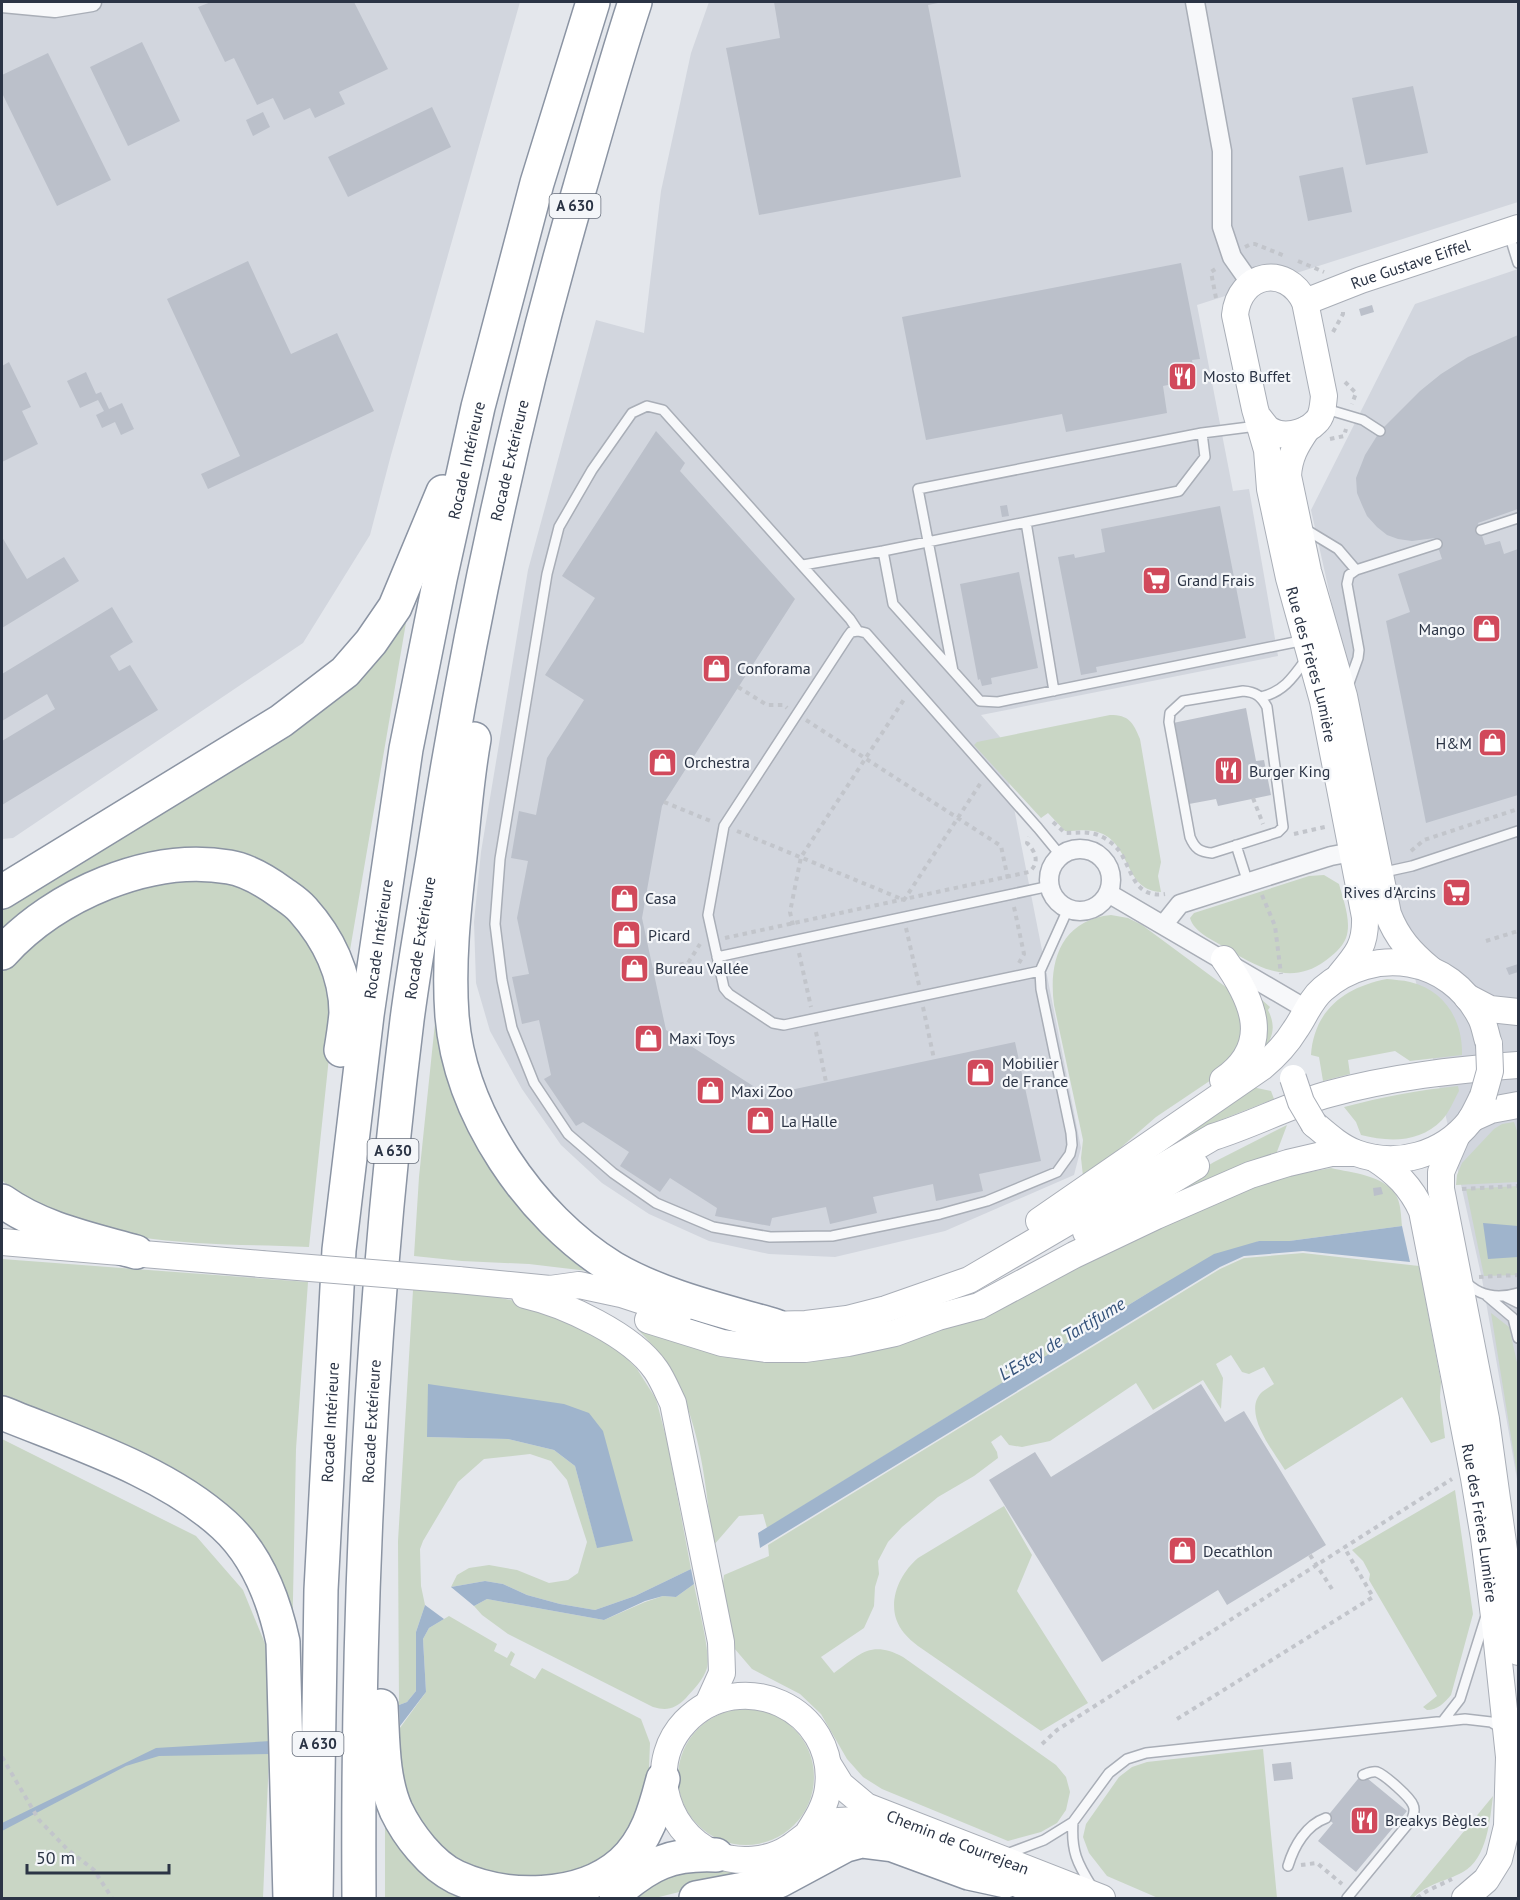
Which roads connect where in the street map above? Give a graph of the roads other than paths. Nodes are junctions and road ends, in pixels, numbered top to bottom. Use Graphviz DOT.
graph roads {
  1 [pos="92,2"];
  2 [pos="592,2"];
  3 [pos="635,2"];
  4 [pos="1195,2"];
  5 [pos="2,3"];
  6 [pos="1513,230"];
  7 [pos="1518,263"];
  8 [pos="1251,284"];
  9 [pos="1305,302"];
  10 [pos="478,407"];
  11 [pos="1323,408"];
  12 [pos="520,413"];
  13 [pos="1260,422"];
  14 [pos="1307,429"];
  15 [pos="1380,431"];
  16 [pos="1202,433"];
  17 [pos="1296,518"];
  18 [pos="1518,518"];
  19 [pos="1026,522"];
  20 [pos="1480,530"];
  21 [pos="928,541"];
  22 [pos="1437,544"];
  23 [pos="883,551"];
  24 [pos="802,565"];
  25 [pos="1356,570"];
  26 [pos="858,631"];
  27 [pos="1308,646"];
  28 [pos="954,671"];
  29 [pos="1054,691"];
  30 [pos="1344,696"];
  31 [pos="1261,697"];
  32 [pos="1518,831"];
  33 [pos="1236,846"];
  34 [pos="1352,852"];
  35 [pos="1061,856"];
  36 [pos="52,860"];
  37 [pos="1380,873"];
  38 [pos="2,875"];
  39 [pos="1252,882"];
  40 [pos="1050,886"];
  41 [pos="2,892"];
  42 [pos="1108,893"];
  43 [pos="1068,909"];
  44 [pos="1164,924"];
  45 [pos="2,953"];
  46 [pos="717,957"];
  47 [pos="1224,959"];
  48 [pos="1430,969"];
  49 [pos="1040,971"];
  50 [pos="1340,975"];
  51 [pos="1467,997"];
  52 [pos="1518,1012"];
  53 [pos="1301,1018"];
  54 [pos="1518,1065"];
  55 [pos="1518,1105"];
  56 [pos="396,1126"];
  57 [pos="1464,1127"];
  58 [pos="1365,1155"];
  59 [pos="1126,1162"];
  60 [pos="2,1201"];
  61 [pos="2,1242"];
  62 [pos="136,1252"];
  63 [pos="1468,1274"];
  64 [pos="458,1280"];
  65 [pos="550,1288"];
  66 [pos="1518,1293"];
  67 [pos="1488,1296"];
  68 [pos="1506,1297"];
  69 [pos="1518,1303"];
  70 [pos="932,1306"];
  71 [pos="776,1326"];
  72 [pos="1518,1338"];
  73 [pos="2,1413"];
  74 [pos="321,1590"];
  75 [pos="1491,1591"];
  76 [pos="1517,1609"];
  77 [pos="1518,1652"];
  78 [pos="708,1704"];
  79 [pos="1443,1720"];
  80 [pos="1507,1734"];
  81 [pos="828,1764"];
  82 [pos="1363,1775"];
  83 [pos="663,1779"];
  84 [pos="1326,1818"];
  85 [pos="1073,1822"];
  86 [pos="808,1833"];
  87 [pos="716,1855"];
  88 [pos="1288,1866"];
  89 [pos="1001,1869"];
  90 [pos="1350,1896"];
  91 [pos="1100,1898"];
  92 [pos="290,1899"];
  93 [pos="316,1899"];
  94 [pos="359,1899"];
  95 [pos="610,1899"];
  96 [pos="696,1899"];
  97 [pos="1051,1899"];
  98 [pos="1466,1899"];
  99 [pos="1497,1899"];
  1 -- 5 [label="street"];
  2 -- 10 [label="highway, Rocade Intérieure / A 630"];
  3 -- 12 [label="highway, Rocade Extérieure / A 630"];
  4 -- 8 [label="street"];
  6 -- 7 [label="lane"];
  6 -- 9 [label="main road, Rue Gustave Eiffel"];
  8 -- 9 [label="main road"];
  8 -- 13 [label="main road, Rue des Frères Lumière"];
  9 -- 11 [label="main road"];
  10 -- 36 [label="highway"];
  10 -- 74 [label="highway, Rocade Intérieure / A 630"];
  11 -- 14 [label="main road, Rue des Frères Lumière"];
  11 -- 15 [label="lane"];
  12 -- 56 [label="highway, Rocade Extérieure / A 630"];
  12 -- 71 [label="highway"];
  13 -- 14 [label="main road"];
  13 -- 16 [label="lane"];
  13 -- 27 [label="main road, Rue des Frères Lumière"];
  14 -- 17 [label="main road, Rue des Frères Lumière"];
  16 -- 19 [label="lane"];
  16 -- 21 [label="lane"];
  17 -- 25 [label="lane"];
  17 -- 30 [label="main road, Rue des Frères Lumière"];
  18 -- 20 [label="lane"];
  19 -- 21 [label="lane"];
  19 -- 29 [label="lane"];
  21 -- 23 [label="lane"];
  21 -- 28 [label="lane"];
  22 -- 25 [label="lane"];
  23 -- 24 [label="lane"];
  23 -- 28 [label="lane"];
  24 -- 26 [label="lane"];
  24 -- 49 [label="lane"];
  25 -- 30 [label="lane"];
  26 -- 35 [label="lane"];
  26 -- 46 [label="lane"];
  27 -- 29 [label="lane"];
  27 -- 31 [label="lane"];
  27 -- 34 [label="main road, Rue des Frères Lumière"];
  28 -- 29 [label="lane"];
  30 -- 37 [label="main road, Rue des Frères Lumière"];
  31 -- 33 [label="lane"];
  31 -- 33 [label="lane"];
  32 -- 37 [label="lane"];
  33 -- 39 [label="lane"];
  34 -- 39 [label="street"];
  34 -- 50 [label="main road, Rue des Frères Lumière"];
  35 -- 40 [label="street"];
  35 -- 42 [label="street"];
  36 -- 38 [label="highway"];
  36 -- 41 [label="highway"];
  37 -- 48 [label="main road, Rue des Frères Lumière"];
  39 -- 44 [label="street"];
  40 -- 43 [label="street"];
  40 -- 46 [label="lane"];
  42 -- 43 [label="street"];
  42 -- 44 [label="street"];
  43 -- 49 [label="lane"];
  44 -- 47 [label="street"];
  45 -- 74 [label="highway"];
  46 -- 49 [label="lane"];
  47 -- 53 [label="street"];
  47 -- 59 [label="main road"];
  48 -- 50 [label="main road"];
  48 -- 51 [label="main road"];
  50 -- 53 [label="main road"];
  51 -- 52 [label="main road"];
  51 -- 57 [label="main road, bridge"];
  53 -- 58 [label="main road, bridge"];
  53 -- 59 [label="main road"];
  54 -- 70 [label="main road"];
  55 -- 57 [label="main road"];
  56 -- 83 [label="highway"];
  56 -- 94 [label="highway, Rocade Extérieure / A 630"];
  57 -- 58 [label="main road"];
  57 -- 63 [label="main road, Rue des Frères Lumière"];
  58 -- 70 [label="main road"];
  58 -- 75 [label="main road, Rue des Frères Lumière"];
  59 -- 70 [label="main road"];
  60 -- 62 [label="highway"];
  61 -- 62 [label="main road"];
  62 -- 64 [label="main road, bridge"];
  63 -- 67 [label="lane"];
  63 -- 76 [label="main road, Rue des Frères Lumière"];
  64 -- 65 [label="main road"];
  64 -- 78 [label="main road"];
  65 -- 70 [label="main road"];
  65 -- 71 [label="main road"];
  66 -- 68 [label="lane"];
  67 -- 68 [label="lane"];
  67 -- 72 [label="lane"];
  68 -- 69 [label="lane"];
  70 -- 71 [label="main road"];
  73 -- 92 [label="highway"];
  74 -- 93 [label="highway, Rocade Intérieure / A 630"];
  75 -- 79 [label="lane"];
  75 -- 80 [label="main road, Rue des Frères Lumière"];
  76 -- 77 [label="main road, Rue des Frères Lumière"];
  78 -- 81 [label="main road"];
  78 -- 83 [label="main road"];
  79 -- 80 [label="lane"];
  79 -- 85 [label="lane"];
  80 -- 98 [label="main road, Rue des Frères Lumière"];
  81 -- 86 [label="main road"];
  81 -- 89 [label="main road, Chemin de Courrejean"];
  82 -- 90 [label="lane"];
  83 -- 87 [label="main road"];
  84 -- 88 [label="lane"];
  85 -- 89 [label="lane"];
  85 -- 91 [label="lane"];
  86 -- 87 [label="main road"];
  86 -- 89 [label="main road, Chemin de Courrejean"];
  87 -- 95 [label="highway"];
  89 -- 91 [label="main road, Chemin de Courrejean"];
  89 -- 96 [label="highway"];
  89 -- 97 [label="main road, Chemin de Courrejean"];
  98 -- 99 [label="main road"];
}
